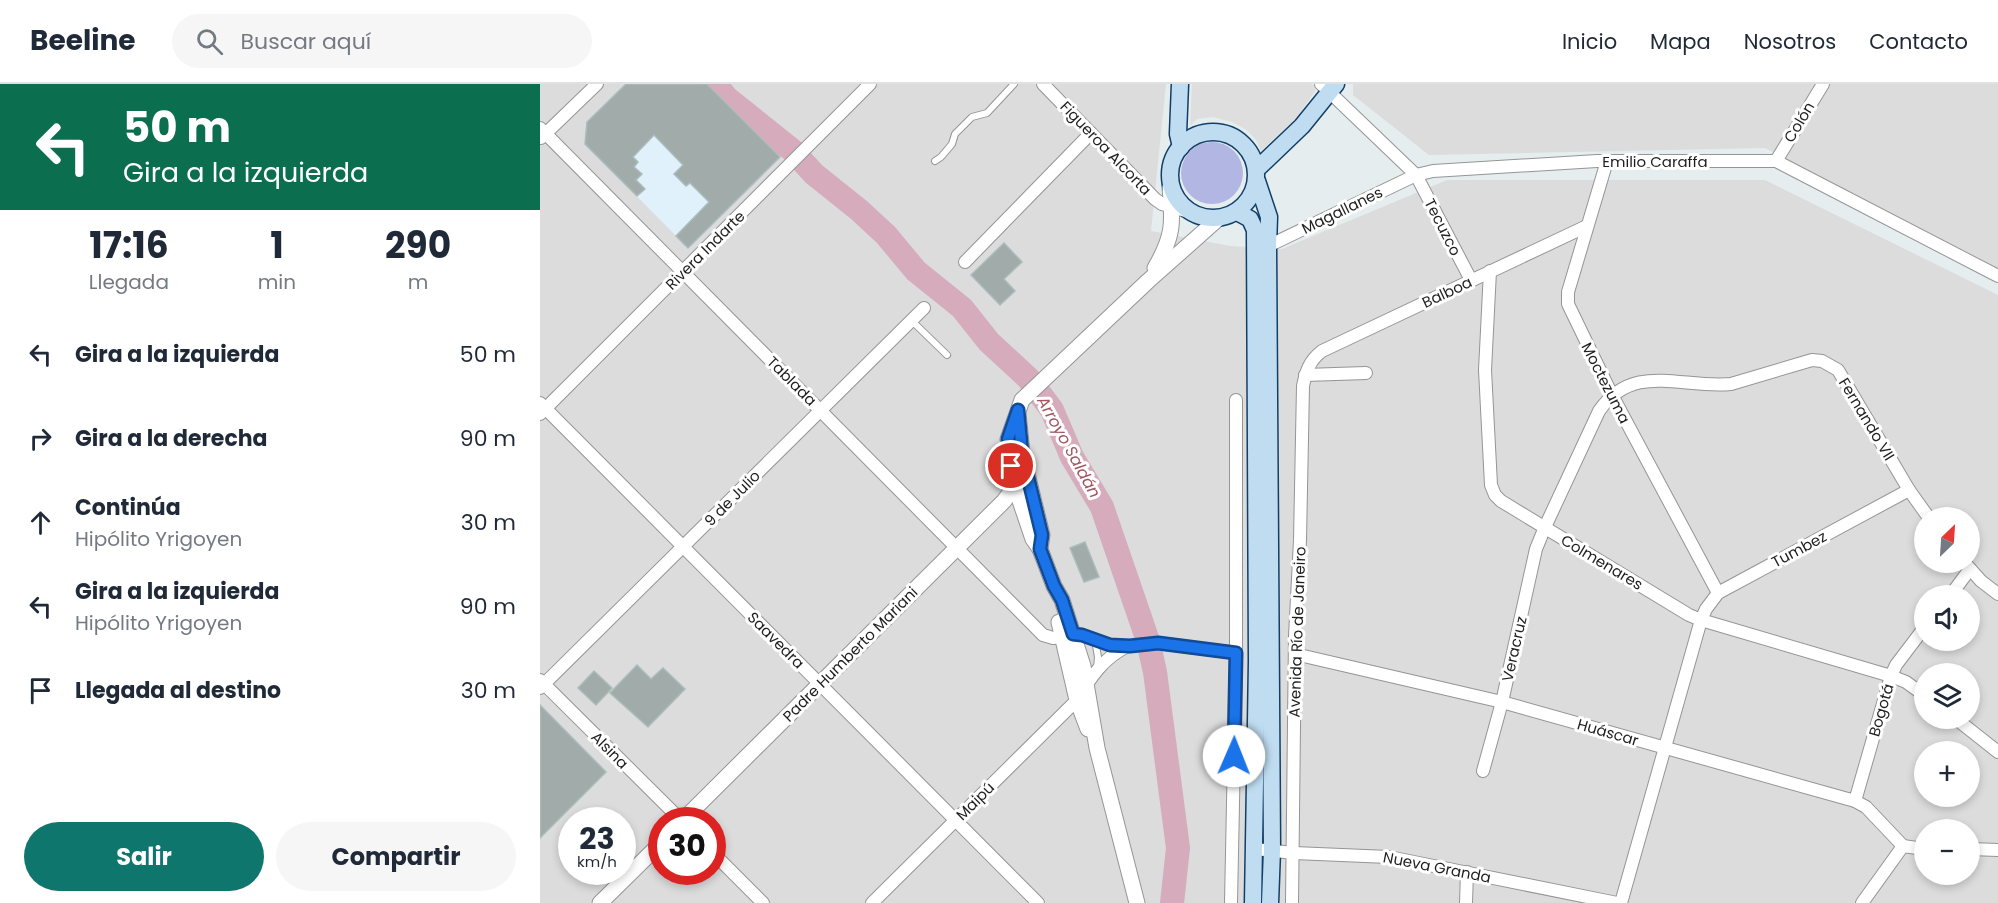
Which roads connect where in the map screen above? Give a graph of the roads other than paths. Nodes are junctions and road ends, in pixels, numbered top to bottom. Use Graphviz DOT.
graph roads {
  1 [pos="597,84"];
  2 [pos="870,84"];
  3 [pos="1014,84"];
  4 [pos="1043,84"];
  5 [pos="1180,84"];
  6 [pos="1822,84"];
  7 [pos="1329,87"];
  8 [pos="1091,133"];
  9 [pos="542,134"];
  10 [pos="1180,147"];
  11 [pos="935,161"];
  12 [pos="1607,161"];
  13 [pos="1776,161"];
  14 [pos="1257,175"];
  15 [pos="1416,175"];
  16 [pos="1170,187"];
  17 [pos="1172,207"];
  18 [pos="1237,212"];
  19 [pos="1192,213"];
  20 [pos="1219,219"];
  21 [pos="1587,226"];
  22 [pos="1268,246"];
  23 [pos="965,262"];
  24 [pos="1490,271"];
  25 [pos="683,272"];
  26 [pos="1998,276"];
  27 [pos="1471,280"];
  28 [pos="1148,281"];
  29 [pos="924,308"];
  30 [pos="912,320"];
  31 [pos="947,355"];
  32 [pos="1311,362"];
  33 [pos="1366,373"];
  34 [pos="1305,375"];
  35 [pos="1612,396"];
  36 [pos="1236,400"];
  37 [pos="1020,405"];
  38 [pos="542,409"];
  39 [pos="821,409"];
  40 [pos="1015,486"];
  41 [pos="1909,490"];
  42 [pos="1921,507"];
  43 [pos="1545,526"];
  44 [pos="683,546"];
  45 [pos="957,548"];
  46 [pos="1040,549"];
  47 [pos="1974,573"];
  48 [pos="1718,593"];
  49 [pos="1998,594"];
  50 [pos="1701,620"];
  51 [pos="1068,635"];
  52 [pos="1094,639"];
  53 [pos="1914,641"];
  54 [pos="1130,646"];
  55 [pos="1236,653"];
  56 [pos="1295,654"];
  57 [pos="1071,670"];
  58 [pos="1891,676"];
  59 [pos="1091,678"];
  60 [pos="819,683"];
  61 [pos="541,684"];
  62 [pos="1914,688"];
  63 [pos="1077,700"];
  64 [pos="1502,702"];
  65 [pos="1969,729"];
  66 [pos="1097,748"];
  67 [pos="1664,748"];
  68 [pos="1998,752"];
  69 [pos="1483,771"];
  70 [pos="1855,801"];
  71 [pos="669,807"];
  72 [pos="695,807"];
  73 [pos="955,820"];
  74 [pos="1903,846"];
  75 [pos="1914,848"];
  76 [pos="1980,849"];
  77 [pos="1263,850"];
  78 [pos="1998,850"];
  79 [pos="1294,853"];
  80 [pos="648,856"];
  81 [pos="726,866"];
  82 [pos="1467,872"];
  83 [pos="600,903"];
  84 [pos="763,903"];
  85 [pos="873,903"];
  86 [pos="1038,903"];
  87 [pos="1137,903"];
  88 [pos="1231,903"];
  89 [pos="1253,903"];
  90 [pos="1270,903"];
  91 [pos="1293,903"];
  92 [pos="1466,903"];
  93 [pos="1619,903"];
  94 [pos="1862,903"];
  1 -- 9 [label="street"];
  2 -- 25 [label="street, Rivera Indarte"];
  3 -- 11 [label="lane"];
  4 -- 8 [label="street, Figueroa Alcorta"];
  5 -- 10 [label="main road"];
  6 -- 13 [label="street, Colón"];
  7 -- 14 [label="main road"];
  7 -- 15 [label="street"];
  8 -- 17 [label="street, Figueroa Alcorta"];
  8 -- 23 [label="street"];
  9 -- 25 [label="street, Tablada"];
  10 -- 14 [label="main road"];
  10 -- 16 [label="main road"];
  12 -- 13 [label="street, Emilio Caraffa"];
  12 -- 15 [label="street, Emilio Caraffa"];
  12 -- 21 [label="street, Moctezuma"];
  13 -- 26 [label="street, Emilio Caraffa"];
  14 -- 18 [label="main road"];
  14 -- 22 [label="main road"];
  15 -- 22 [label="street, Magallanes"];
  15 -- 27 [label="street, Tecuzco"];
  16 -- 17 [label="street"];
  16 -- 19 [label="main road"];
  17 -- 19 [label="street, Figueroa Alcorta"];
  17 -- 28 [label="street"];
  18 -- 20 [label="main road"];
  18 -- 77 [label="main road"];
  19 -- 20 [label="main road"];
  20 -- 28 [label="street"];
  21 -- 24 [label="street, Balboa"];
  21 -- 35 [label="street, Moctezuma"];
  22 -- 77 [label="main road"];
  24 -- 27 [label="street, Balboa"];
  24 -- 43 [label="street, Colmenares"];
  25 -- 38 [label="street, Rivera Indarte"];
  25 -- 39 [label="street, Tablada"];
  27 -- 32 [label="street, Balboa"];
  28 -- 37 [label="street"];
  29 -- 30 [label="street, 9 de Julio"];
  30 -- 31 [label="lane"];
  30 -- 39 [label="street, 9 de Julio"];
  32 -- 34 [label="street, Avenida Río de Janeiro"];
  33 -- 34 [label="street"];
  34 -- 56 [label="street, Avenida Río de Janeiro"];
  35 -- 41 [label="street, Fernando VII"];
  35 -- 43 [label="street, Fernando VII"];
  35 -- 48 [label="street, Moctezuma"];
  36 -- 55 [label="street"];
  37 -- 40 [label="street"];
  37 -- 46 [label="street"];
  38 -- 44 [label="street, Saavedra"];
  39 -- 44 [label="street, 9 de Julio"];
  39 -- 45 [label="street, Tablada"];
  40 -- 45 [label="street, Padre Humberto Mariani"];
  40 -- 46 [label="street"];
  41 -- 42 [label="street, Fernando VII"];
  41 -- 48 [label="street, Tumbez"];
  43 -- 50 [label="street, Colmenares"];
  43 -- 64 [label="street, Veracruz"];
  44 -- 60 [label="street, Saavedra"];
  44 -- 61 [label="street, 9 de Julio"];
  45 -- 51 [label="street, Tablada"];
  45 -- 60 [label="street, Padre Humberto Mariani"];
  46 -- 51 [label="street"];
  47 -- 49 [label="street"];
  48 -- 50 [label="street, Tumbez"];
  50 -- 58 [label="street, Colmenares"];
  50 -- 67 [label="street"];
  51 -- 52 [label="street"];
  51 -- 57 [label="street"];
  51 -- 59 [label="street"];
  52 -- 54 [label="street"];
  52 -- 59 [label="lane"];
  53 -- 58 [label="street, Bogotá"];
  54 -- 55 [label="street"];
  54 -- 59 [label="street, Maipú"];
  55 -- 88 [label="street"];
  56 -- 64 [label="street, Huáscar"];
  56 -- 79 [label="street, Avenida Río de Janeiro"];
  57 -- 59 [label="street"];
  57 -- 63 [label="street"];
  58 -- 62 [label="street, Colmenares"];
  58 -- 70 [label="street, Bogotá"];
  59 -- 63 [label="street, Maipú"];
  59 -- 66 [label="street"];
  60 -- 72 [label="street, Padre Humberto Mariani"];
  60 -- 73 [label="street, Saavedra"];
  61 -- 71 [label="street, Alsina"];
  63 -- 66 [label="street"];
  63 -- 73 [label="street, Maipú"];
  64 -- 67 [label="street, Huáscar"];
  64 -- 69 [label="street, Veracruz"];
  65 -- 68 [label="street"];
  66 -- 87 [label="street"];
  67 -- 70 [label="street, Huáscar"];
  67 -- 93 [label="street"];
  70 -- 74 [label="street, Huáscar"];
  73 -- 85 [label="street, Maipú"];
  73 -- 86 [label="street, Saavedra"];
  74 -- 75 [label="street"];
  74 -- 94 [label="street"];
  76 -- 78 [label="street"];
  77 -- 79 [label="street, Nueva Granda"];
  77 -- 89 [label="main road"];
  77 -- 90 [label="main road"];
  79 -- 82 [label="street, Nueva Granda"];
  79 -- 91 [label="street, Avenida Río de Janeiro"];
  80 -- 83 [label="street"];
  81 -- 84 [label="street"];
  82 -- 92 [label="street"];
  82 -- 93 [label="street, Nueva Granda"];
}
